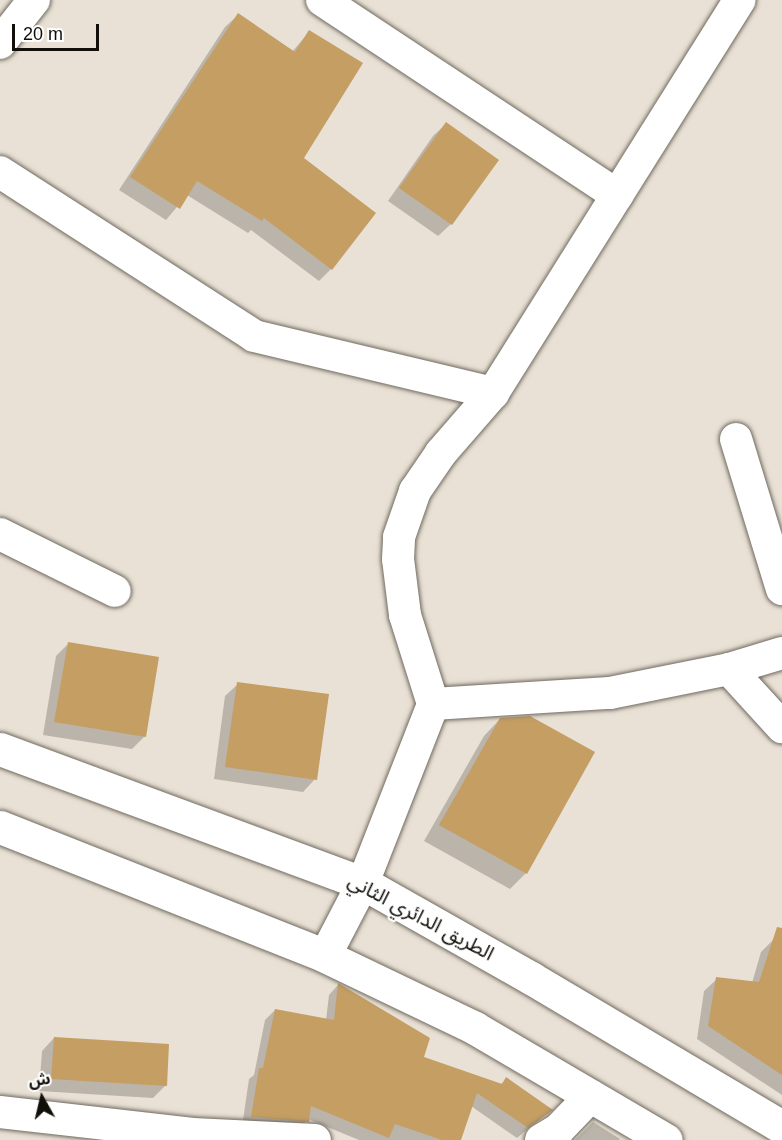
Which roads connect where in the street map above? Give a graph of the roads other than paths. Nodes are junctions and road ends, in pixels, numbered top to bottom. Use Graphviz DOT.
graph roads {
  1 [pos="34,0"];
  2 [pos="322,0"];
  3 [pos="740,0"];
  4 [pos="0,43"];
  5 [pos="0,172"];
  6 [pos="617,195"];
  7 [pos="493,393"];
  8 [pos="736,439"];
  9 [pos="0,534"];
  10 [pos="782,589"];
  11 [pos="114,591"];
  12 [pos="782,653"];
  13 [pos="729,669"];
  14 [pos="433,704"];
  15 [pos="782,727"];
  16 [pos="0,749"];
  17 [pos="0,827"];
  18 [pos="363,883"];
  19 [pos="325,956"];
  20 [pos="591,1096"];
  21 [pos="0,1112"];
  22 [pos="781,1124"];
  23 [pos="315,1140"];
  24 [pos="541,1140"];
  25 [pos="666,1140"];
  1 -- 4 [label="street"];
  2 -- 6 [label="street"];
  3 -- 6 [label="street"];
  5 -- 7 [label="street"];
  6 -- 7 [label="street"];
  7 -- 14 [label="street"];
  8 -- 10 [label="street"];
  9 -- 11 [label="street"];
  12 -- 13 [label="street"];
  13 -- 14 [label="street"];
  13 -- 15 [label="street"];
  14 -- 18 [label="street"];
  16 -- 18 [label="main road, الطريق الدائري الثاني"];
  17 -- 19 [label="main road"];
  18 -- 19 [label="street"];
  18 -- 22 [label="main road, الطريق الدائري الثاني"];
  19 -- 20 [label="main road"];
  20 -- 24 [label="street"];
  20 -- 25 [label="main road"];
  21 -- 23 [label="street"];
}
